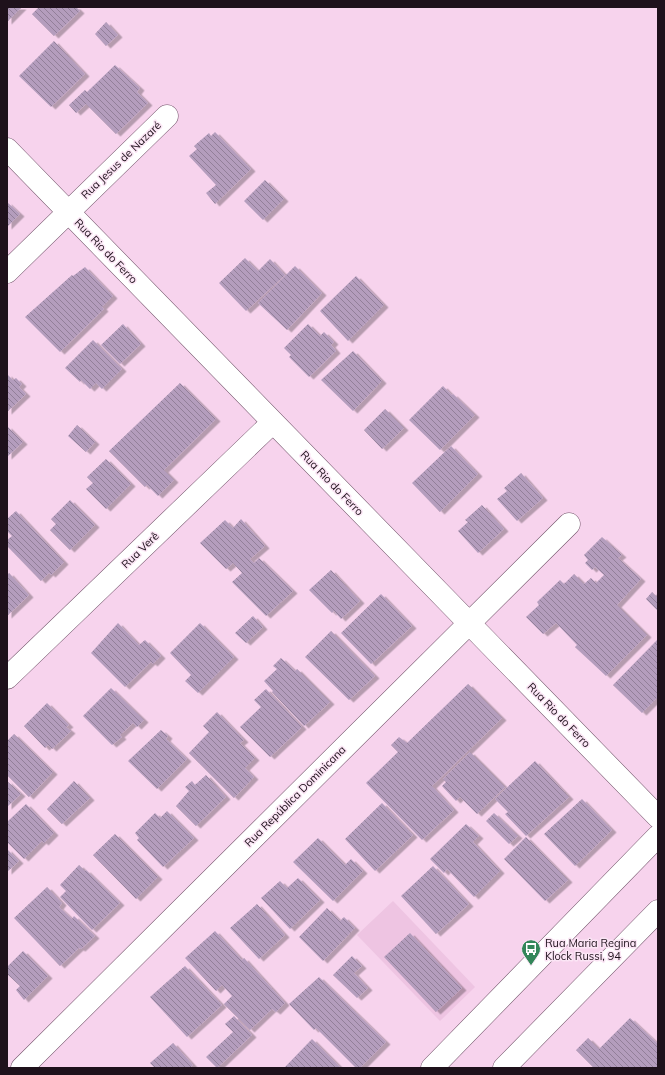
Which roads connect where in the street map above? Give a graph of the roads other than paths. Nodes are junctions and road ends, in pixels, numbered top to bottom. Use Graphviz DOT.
graph roads {
  1 [pos="167,116"];
  2 [pos="7,149"];
  3 [pos="68,212"];
  4 [pos="7,272"];
  5 [pos="273,422"];
  6 [pos="568,524"];
  7 [pos="469,623"];
  8 [pos="7,678"];
  9 [pos="658,817"];
  10 [pos="658,836"];
  11 [pos="658,911"];
  12 [pos="22,1068"];
  13 [pos="432,1068"];
  14 [pos="504,1068"];
  1 -- 3 [label="street, Rua Jesus de Nazaré"];
  2 -- 3 [label="street, Rua Rio do Ferro"];
  3 -- 4 [label="street, Rua Jesus de Nazaré"];
  3 -- 5 [label="street, Rua Rio do Ferro"];
  5 -- 7 [label="street, Rua Rio do Ferro"];
  5 -- 8 [label="street, Rua Verê"];
  6 -- 7 [label="street, Rua República Dominicana"];
  7 -- 9 [label="street, Rua Rio do Ferro"];
  7 -- 12 [label="street, Rua República Dominicana"];
  10 -- 13 [label="street"];
  11 -- 14 [label="street"];
}
